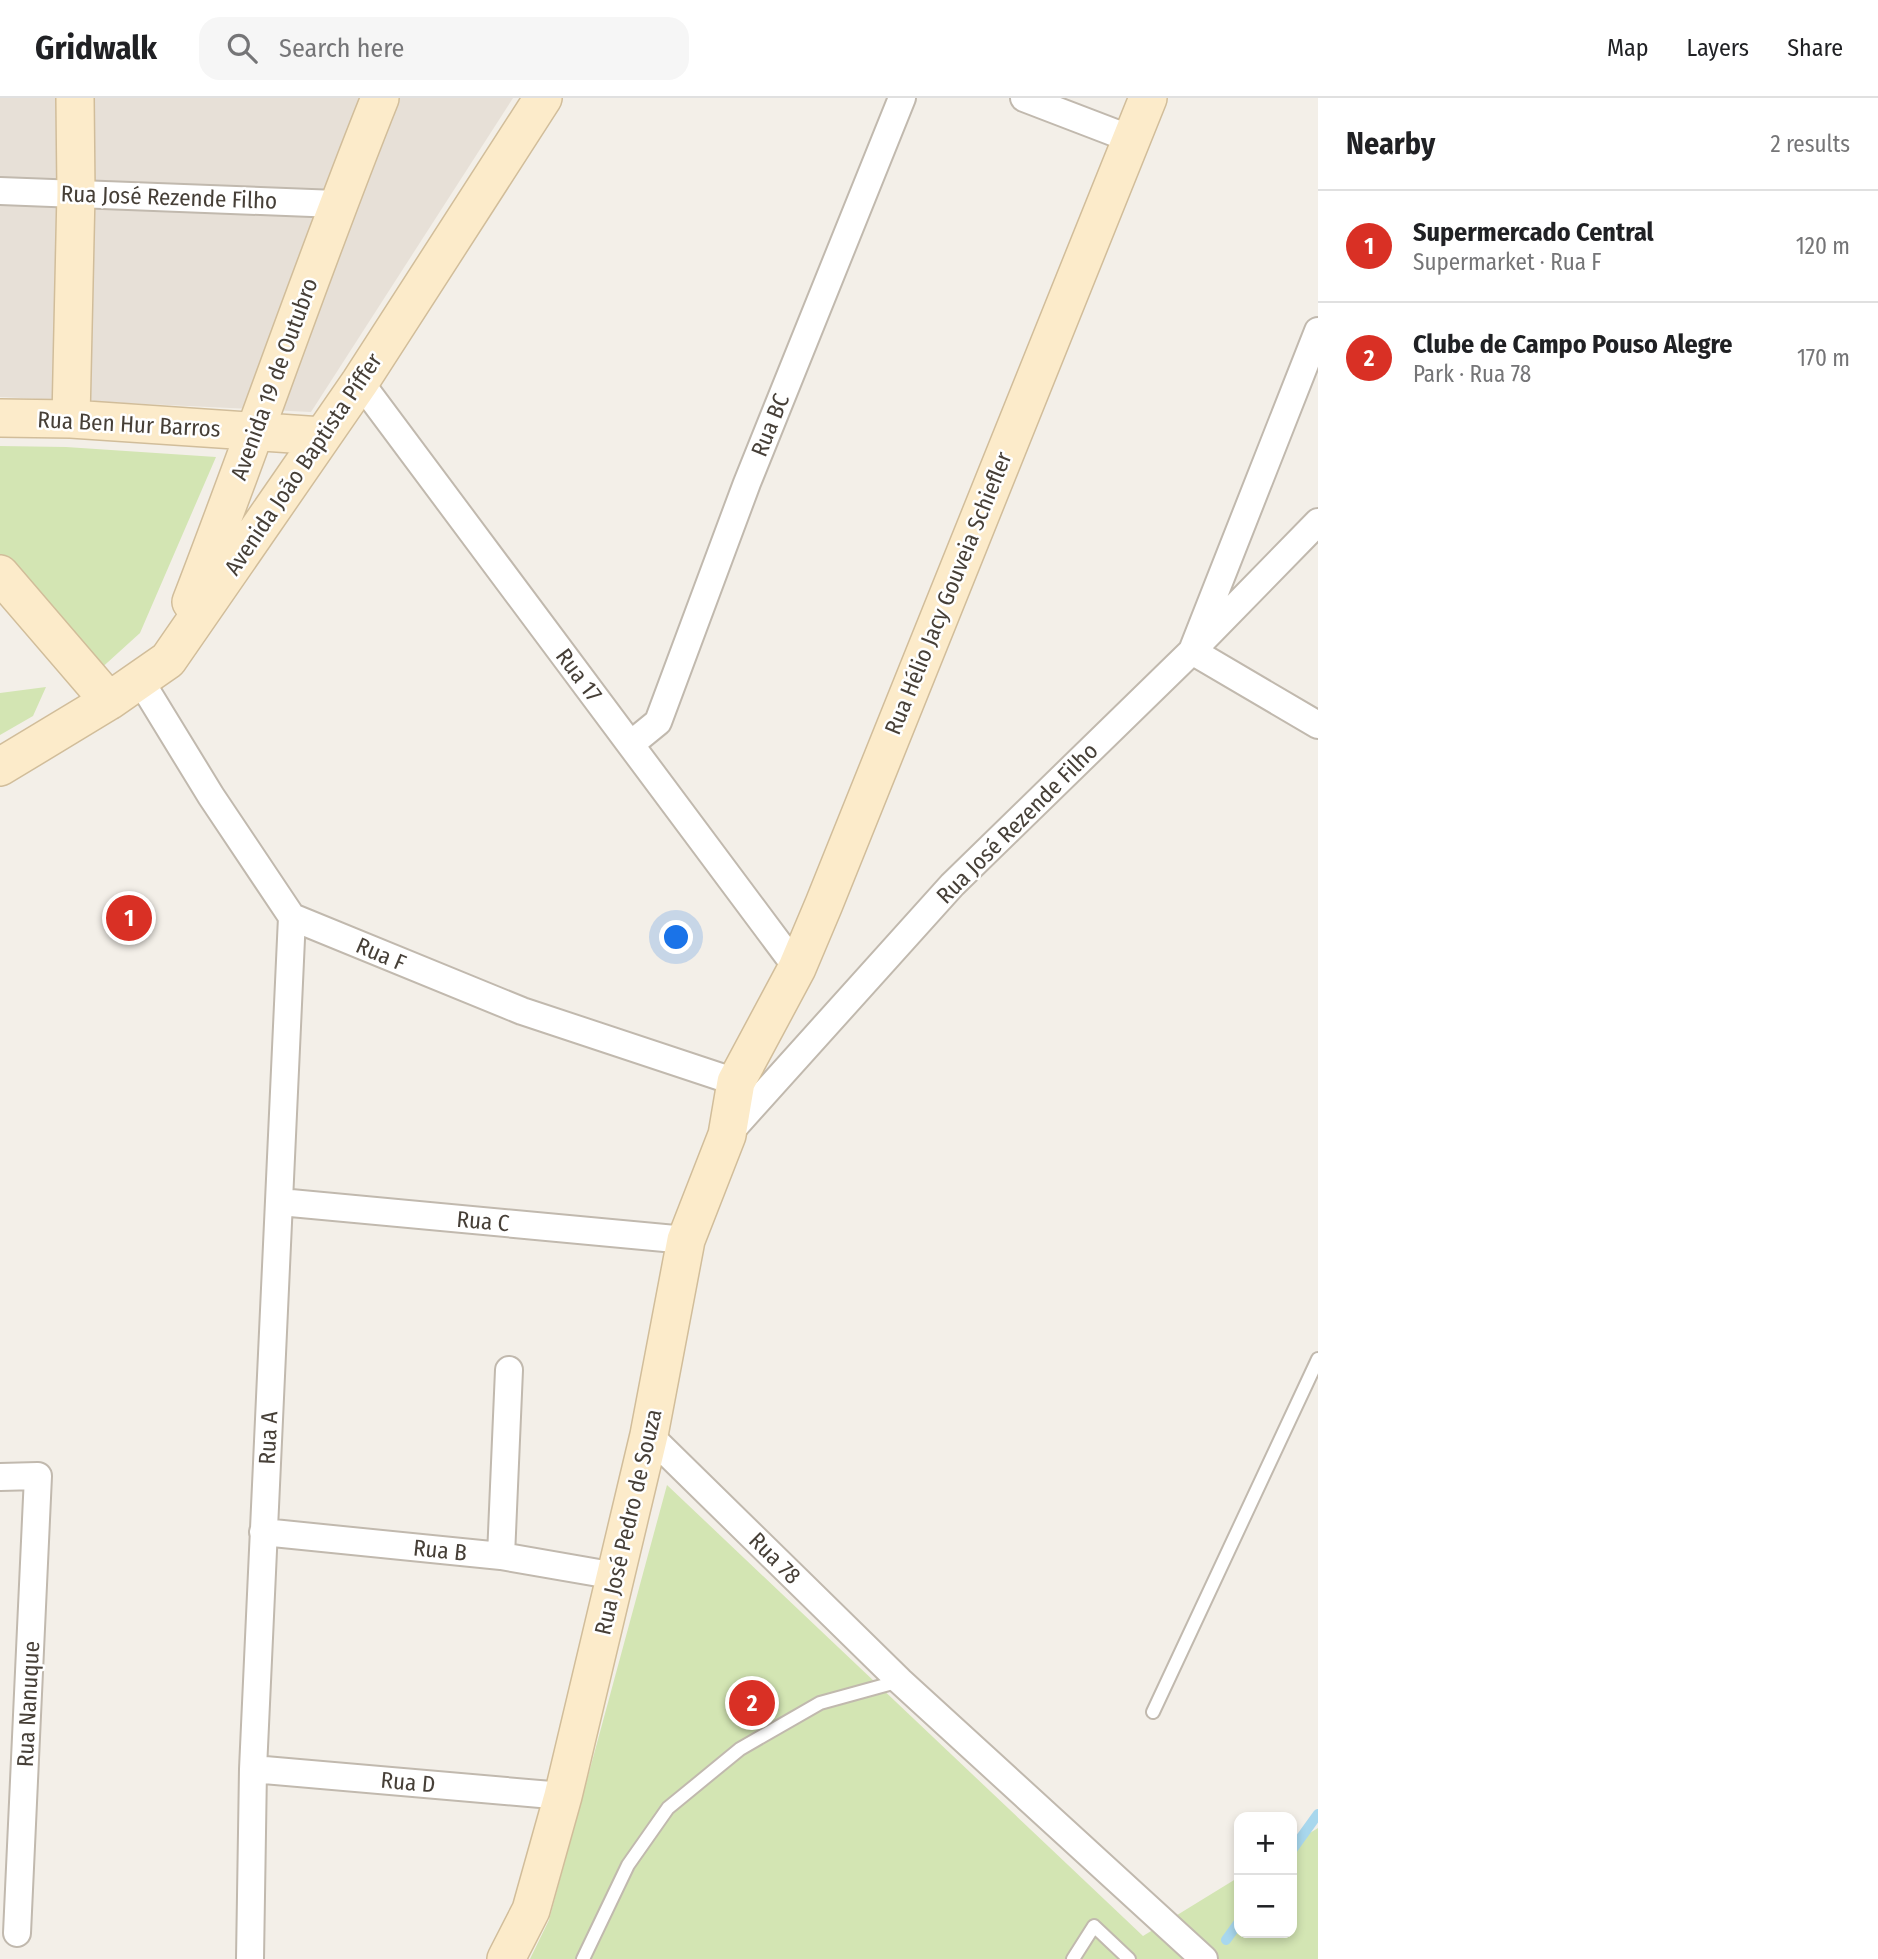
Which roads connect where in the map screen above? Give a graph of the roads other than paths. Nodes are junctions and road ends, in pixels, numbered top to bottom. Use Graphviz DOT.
graph roads {
  1 [pos="75,98"];
  2 [pos="380,98"];
  3 [pos="543,98"];
  4 [pos="902,98"];
  5 [pos="1024,98"];
  6 [pos="1149,98"];
  7 [pos="1132,139"];
  8 [pos="0,191"];
  9 [pos="76,192"];
  10 [pos="337,204"];
  11 [pos="1318,331"];
  12 [pos="360,382"];
  13 [pos="0,418"];
  14 [pos="71,419"];
  15 [pos="257,431"];
  16 [pos="322,436"];
  17 [pos="237,483"];
  18 [pos="1318,522"];
  19 [pos="0,574"];
  20 [pos="1192,651"];
  21 [pos="154,670"];
  22 [pos="109,701"];
  23 [pos="1318,725"];
  24 [pos="631,744"];
  25 [pos="0,767"];
  26 [pos="292,917"];
  27 [pos="797,968"];
  28 [pos="736,1082"];
  29 [pos="727,1135"];
  30 [pos="280,1202"];
  31 [pos="685,1240"];
  32 [pos="1318,1359"];
  33 [pos="509,1370"];
  34 [pos="649,1434"];
  35 [pos="0,1476"];
  36 [pos="263,1532"];
  37 [pos="501,1556"];
  38 [pos="616,1576"];
  39 [pos="900,1681"];
  40 [pos="1153,1712"];
  41 [pos="253,1769"];
  42 [pos="563,1796"];
  43 [pos="17,1933"];
  44 [pos="250,1959"];
  45 [pos="506,1959"];
  46 [pos="583,1959"];
  47 [pos="1073,1959"];
  48 [pos="1129,1959"];
  49 [pos="1204,1959"];
  1 -- 9 [label="street"];
  2 -- 10 [label="street, Avenida 19 de Outubro"];
  3 -- 12 [label="street, Avenida João Baptista Píffer"];
  4 -- 24 [label="street, Rua BC"];
  5 -- 7 [label="street"];
  6 -- 7 [label="street, Rua Hélio Jacy Gouveia Schiefler"];
  7 -- 27 [label="street, Rua Hélio Jacy Gouveia Schiefler"];
  8 -- 9 [label="street, Rua José Rezende Filho"];
  9 -- 10 [label="street, Rua José Rezende Filho"];
  9 -- 14 [label="street"];
  10 -- 15 [label="street, Avenida 19 de Outubro"];
  11 -- 20 [label="street"];
  12 -- 16 [label="street, Avenida João Baptista Píffer"];
  12 -- 24 [label="street, Rua 17"];
  13 -- 14 [label="street, Rua Ben Hur Barros"];
  14 -- 15 [label="street, Rua Ben Hur Barros"];
  15 -- 16 [label="street, Rua Ben Hur Barros"];
  15 -- 17 [label="street, Avenida 19 de Outubro"];
  16 -- 17 [label="street"];
  16 -- 21 [label="street, Avenida João Baptista Píffer"];
  17 -- 21 [label="street, Avenida 19 de Outubro"];
  18 -- 20 [label="street, Rua José Rezende Filho"];
  19 -- 22 [label="street"];
  20 -- 23 [label="street"];
  20 -- 29 [label="street, Rua José Rezende Filho"];
  21 -- 22 [label="street, Avenida João Baptista Píffer"];
  21 -- 26 [label="street"];
  22 -- 25 [label="street, Avenida João Baptista Píffer"];
  24 -- 27 [label="street, Rua 17"];
  26 -- 28 [label="street, Rua F"];
  26 -- 30 [label="street, Rua A"];
  27 -- 28 [label="street, Rua Hélio Jacy Gouveia Schiefler"];
  28 -- 29 [label="street, Rua José Pedro de Souza"];
  29 -- 31 [label="street, Rua José Pedro de Souza"];
  30 -- 31 [label="street, Rua C"];
  30 -- 36 [label="street, Rua A"];
  31 -- 34 [label="street, Rua José Pedro de Souza"];
  32 -- 40 [label="lane"];
  33 -- 37 [label="street"];
  34 -- 38 [label="street, Rua José Pedro de Souza"];
  34 -- 39 [label="street, Rua 78"];
  35 -- 43 [label="street, Rua Nanuque"];
  36 -- 37 [label="street, Rua B"];
  36 -- 41 [label="street, Rua A"];
  37 -- 38 [label="street, Rua B"];
  38 -- 42 [label="street, Rua José Pedro de Souza"];
  39 -- 46 [label="lane"];
  39 -- 49 [label="street, Rua 78"];
  41 -- 42 [label="street, Rua D"];
  41 -- 44 [label="street, Rua A"];
  42 -- 45 [label="street, Rua José Pedro de Souza"];
  47 -- 48 [label="lane"];
}
